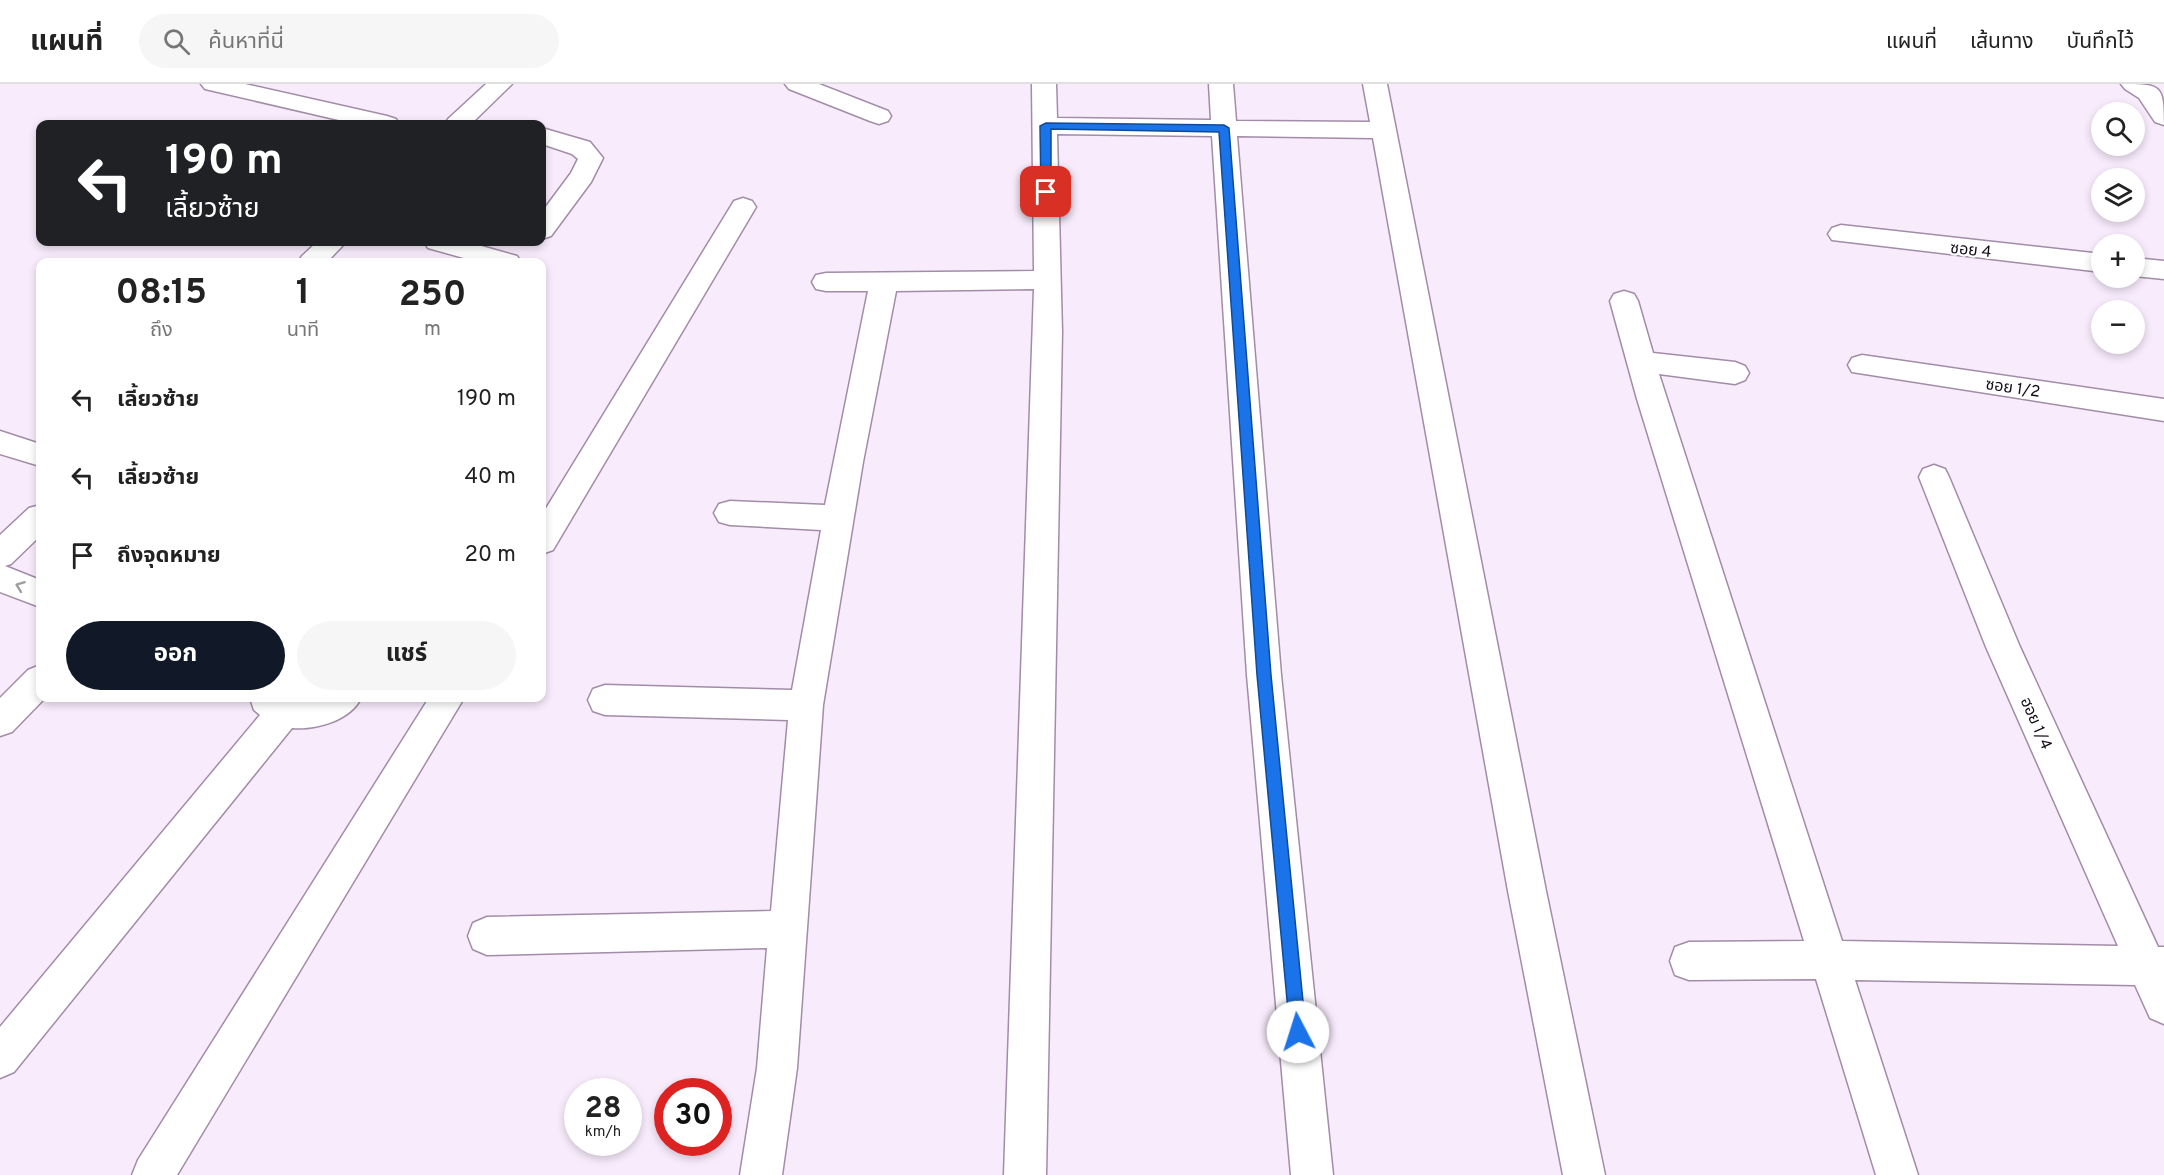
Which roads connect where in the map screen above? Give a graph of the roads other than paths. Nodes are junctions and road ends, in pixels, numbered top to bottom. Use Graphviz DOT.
graph roads {
  1 [pos="213,84"];
  2 [pos="500,84"];
  3 [pos="796,84"];
  4 [pos="1044,84"];
  5 [pos="1221,84"];
  6 [pos="1375,84"];
  7 [pos="2133,84"];
  8 [pos="279,90"];
  9 [pos="879,116"];
  10 [pos="2164,117"];
  11 [pos="374,120"];
  12 [pos="461,120"];
  13 [pos="1046,126"];
  14 [pos="1224,128"];
  15 [pos="1383,130"];
  16 [pos="546,137"];
  17 [pos="743,207"];
  18 [pos="546,225"];
  19 [pos="1841,234"];
  20 [pos="329,246"];
  21 [pos="451,246"];
  22 [pos="530,246"];
  23 [pos="315,258"];
  24 [pos="494,258"];
  25 [pos="520,258"];
  26 [pos="2091,262"];
  27 [pos="2145,268"];
  28 [pos="2164,270"];
  29 [pos="1046,280"];
  30 [pos="884,281"];
  31 [pos="826,282"];
  32 [pos="1624,301"];
  33 [pos="1642,362"];
  34 [pos="1862,365"];
  35 [pos="1735,373"];
  36 [pos="2164,410"];
  37 [pos="0,442"];
  38 [pos="36,454"];
  39 [pos="1934,477"];
  40 [pos="730,513"];
  41 [pos="839,518"];
  42 [pos="36,521"];
  43 [pos="546,534"];
  44 [pos="0,555"];
  45 [pos="0,578"];
  46 [pos="36,592"];
  47 [pos="36,684"];
  48 [pos="604,700"];
  49 [pos="336,702"];
  50 [pos="445,702"];
  51 [pos="274,704"];
  52 [pos="806,705"];
  53 [pos="0,721"];
  54 [pos="789,929"];
  55 [pos="487,936"];
  56 [pos="1830,960"];
  57 [pos="1689,961"];
  58 [pos="2155,966"];
  59 [pos="2164,1004"];
  60 [pos="0,1058"];
  61 [pos="153,1175"];
  62 [pos="761,1175"];
  63 [pos="1025,1175"];
  64 [pos="1312,1175"];
  65 [pos="1584,1175"];
  66 [pos="1897,1175"];
  1 -- 8 [label="street"];
  2 -- 12 [label="street"];
  3 -- 9 [label="street"];
  4 -- 13 [label="street"];
  5 -- 14 [label="street"];
  6 -- 15 [label="street"];
  7 -- 10 [label="street"];
  8 -- 11 [label="street"];
  13 -- 14 [label="street"];
  13 -- 29 [label="street"];
  14 -- 15 [label="street"];
  14 -- 64 [label="street"];
  15 -- 65 [label="street"];
  16 -- 18 [label="street"];
  17 -- 43 [label="street"];
  19 -- 26 [label="street, ซอย 4"];
  20 -- 23 [label="street"];
  21 -- 24 [label="street"];
  22 -- 25 [label="street"];
  27 -- 28 [label="street"];
  29 -- 30 [label="street"];
  29 -- 63 [label="street"];
  30 -- 31 [label="street"];
  30 -- 41 [label="street"];
  32 -- 33 [label="street"];
  33 -- 35 [label="street"];
  33 -- 56 [label="street"];
  34 -- 36 [label="street, ซอย 1/2"];
  37 -- 38 [label="street"];
  39 -- 58 [label="street, ฮอย 1/4"];
  40 -- 41 [label="street"];
  41 -- 52 [label="street"];
  42 -- 44 [label="street"];
  46 -- 45 [label="street, one-way"];
  47 -- 53 [label="street"];
  48 -- 52 [label="street"];
  49 -- 51 [label="street"];
  50 -- 61 [label="street"];
  51 -- 60 [label="street"];
  52 -- 54 [label="street"];
  54 -- 55 [label="street"];
  54 -- 62 [label="street"];
  56 -- 57 [label="street"];
  56 -- 58 [label="street"];
  56 -- 66 [label="street"];
  58 -- 59 [label="street, ฮอย 1/4"];
}
